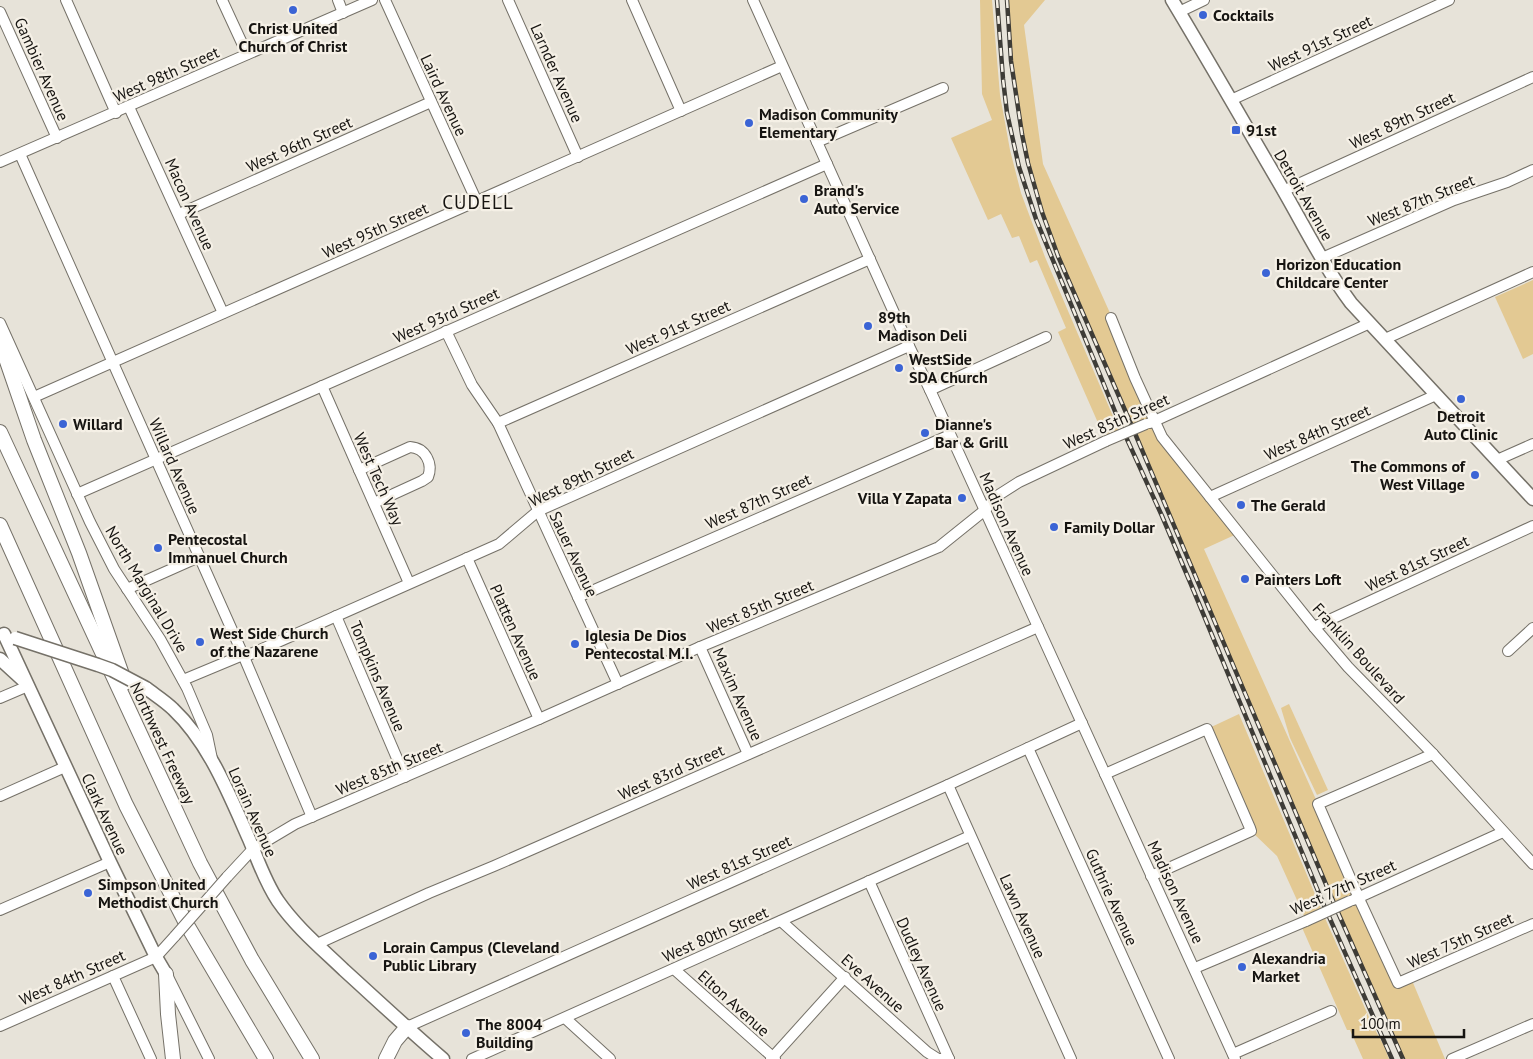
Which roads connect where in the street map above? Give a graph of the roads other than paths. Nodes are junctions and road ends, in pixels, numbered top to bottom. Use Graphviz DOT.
graph roads {
  1 [pos="66,0"];
  2 [pos="222,0"];
  3 [pos="338,0"];
  4 [pos="372,0"];
  5 [pos="385,0"];
  6 [pos="508,0"];
  7 [pos="632,0"];
  8 [pos="753,0"];
  9 [pos="1172,0"];
  10 [pos="1204,0"];
  11 [pos="1449,0"];
  12 [pos="0,12"];
  13 [pos="1178,12"];
  14 [pos="344,13"];
  15 [pos="247,54"];
  16 [pos="782,66"];
  17 [pos="1533,77"];
  18 [pos="943,88"];
  19 [pos="1231,100"];
  20 [pos="431,102"];
  21 [pos="129,107"];
  22 [pos="681,111"];
  23 [pos="116,113"];
  24 [pos="57,138"];
  25 [pos="817,142"];
  26 [pos="20,154"];
  27 [pos="578,157"];
  28 [pos="0,162"];
  29 [pos="826,164"];
  30 [pos="1533,170"];
  31 [pos="1283,191"];
  32 [pos="477,202"];
  33 [pos="179,214"];
  34 [pos="1322,258"];
  35 [pos="870,259"];
  36 [pos="1533,272"];
  37 [pos="223,313"];
  38 [pos="1111,318"];
  39 [pos="0,323"];
  40 [pos="1370,324"];
  41 [pos="446,331"];
  42 [pos="1046,337"];
  43 [pos="1385,339"];
  44 [pos="0,341"];
  45 [pos="909,346"];
  46 [pos="112,362"];
  47 [pos="322,386"];
  48 [pos="930,390"];
  49 [pos="1436,395"];
  50 [pos="34,397"];
  51 [pos="498,422"];
  52 [pos="1150,422"];
  53 [pos="0,432"];
  54 [pos="950,435"];
  55 [pos="1533,444"];
  56 [pos="156,460"];
  57 [pos="1497,460"];
  58 [pos="359,470"];
  59 [pos="77,494"];
  60 [pos="1210,497"];
  61 [pos="1533,498"];
  62 [pos="374,503"];
  63 [pos="985,510"];
  64 [pos="538,511"];
  65 [pos="0,525"];
  66 [pos="1533,526"];
  67 [pos="0,541"];
  68 [pos="199,558"];
  69 [pos="467,558"];
  70 [pos="409,584"];
  71 [pos="127,589"];
  72 [pos="31,594"];
  73 [pos="578,597"];
  74 [pos="336,616"];
  75 [pos="1038,627"];
  76 [pos="1314,627"];
  77 [pos="1533,628"];
  78 [pos="5,632"];
  79 [pos="700,647"];
  80 [pos="1508,651"];
  81 [pos="243,656"];
  82 [pos="0,659"];
  83 [pos="183,680"];
  84 [pos="618,684"];
  85 [pos="28,686"];
  86 [pos="0,698"];
  87 [pos="539,719"];
  88 [pos="1082,723"];
  89 [pos="1028,748"];
  90 [pos="748,754"];
  91 [pos="1433,754"];
  92 [pos="152,760"];
  93 [pos="213,762"];
  94 [pos="66,767"];
  95 [pos="1105,774"];
  96 [pos="405,776"];
  97 [pos="948,785"];
  98 [pos="0,796"];
  99 [pos="312,817"];
  100 [pos="1503,832"];
  101 [pos="970,836"];
  102 [pos="253,849"];
  103 [pos="1529,852"];
  104 [pos="110,862"];
  105 [pos="1533,864"];
  106 [pos="1151,876"];
  107 [pos="869,880"];
  108 [pos="1354,899"];
  109 [pos="0,910"];
  110 [pos="781,921"];
  111 [pos="1533,924"];
  112 [pos="317,944"];
  113 [pos="156,957"];
  114 [pos="1195,968"];
  115 [pos="674,969"];
  116 [pos="166,974"];
  117 [pos="113,976"];
  118 [pos="845,977"];
  119 [pos="1331,1011"];
  120 [pos="565,1018"];
  121 [pos="1533,1024"];
  122 [pos="0,1026"];
  123 [pos="407,1027"];
  124 [pos="1234,1057"];
  125 [pos="773,1058"];
  126 [pos="1455,1058"];
  127 [pos="151,1059"];
  128 [pos="173,1059"];
  129 [pos="209,1059"];
  130 [pos="266,1059"];
  131 [pos="312,1059"];
  132 [pos="386,1059"];
  133 [pos="442,1059"];
  134 [pos="472,1059"];
  135 [pos="610,1059"];
  136 [pos="949,1059"];
  137 [pos="1071,1059"];
  138 [pos="1169,1059"];
  1 -- 23 [label="street"];
  2 -- 15 [label="street"];
  3 -- 14 [label="street"];
  4 -- 14 [label="street, West 98th Street"];
  5 -- 20 [label="street, Laird Avenue"];
  6 -- 27 [label="street, Larnder Avenue"];
  7 -- 22 [label="street"];
  8 -- 16 [label="street, Madison Avenue"];
  9 -- 13 [label="main road, Detroit Avenue"];
  10 -- 13 [label="street"];
  11 -- 19 [label="street, West 91st Street"];
  12 -- 24 [label="street, Gambier Avenue"];
  13 -- 19 [label="main road, Detroit Avenue"];
  14 -- 15 [label="street, West 98th Street"];
  15 -- 21 [label="street, West 98th Street"];
  16 -- 22 [label="street, West 95th Street"];
  16 -- 25 [label="street, Madison Avenue"];
  17 -- 31 [label="street, West 89th Street"];
  18 -- 25 [label="street"];
  19 -- 31 [label="main road, Detroit Avenue"];
  20 -- 32 [label="street, Laird Avenue"];
  20 -- 33 [label="street, West 96th Street"];
  21 -- 23 [label="street, West 98th Street"];
  21 -- 33 [label="street, Macon Avenue"];
  22 -- 27 [label="street, West 95th Street"];
  23 -- 24 [label="street, West 98th Street"];
  24 -- 26 [label="street, West 98th Street"];
  25 -- 29 [label="street, Madison Avenue"];
  26 -- 28 [label="street, West 98th Street"];
  26 -- 46 [label="street, Willard Avenue"];
  27 -- 32 [label="street, West 95th Street"];
  29 -- 35 [label="street, Madison Avenue"];
  29 -- 41 [label="street, West 93rd Street"];
  30 -- 34 [label="street, West 87th Street"];
  31 -- 34 [label="main road, Detroit Avenue"];
  32 -- 37 [label="street, West 95th Street"];
  33 -- 37 [label="street, Macon Avenue"];
  34 -- 40 [label="main road, Detroit Avenue"];
  35 -- 45 [label="street, Madison Avenue"];
  35 -- 51 [label="street, West 91st Street"];
  36 -- 43 [label="street"];
  37 -- 46 [label="street, West 95th Street"];
  38 -- 52 [label="street, Franklin Boulevard"];
  39 -- 50 [label="street, North Marginal Drive"];
  40 -- 43 [label="main road, Detroit Avenue"];
  40 -- 52 [label="street, West 85th Street"];
  41 -- 47 [label="street, West 93rd Street"];
  41 -- 51 [label="street, Sauer Avenue"];
  42 -- 48 [label="street"];
  43 -- 49 [label="main road, Detroit Avenue"];
  44 -- 92 [label="highway"];
  45 -- 48 [label="street, Madison Avenue"];
  45 -- 64 [label="street, West 89th Street"];
  46 -- 50 [label="street, West 95th Street"];
  46 -- 56 [label="street, Willard Avenue"];
  47 -- 56 [label="street, West 93rd Street"];
  47 -- 58 [label="street, West Tech Way"];
  48 -- 54 [label="street, Madison Avenue"];
  49 -- 57 [label="main road, Detroit Avenue"];
  49 -- 60 [label="street, West 84th Street"];
  50 -- 59 [label="street, North Marginal Drive"];
  51 -- 64 [label="street, Sauer Avenue"];
  52 -- 60 [label="street, Franklin Boulevard"];
  52 -- 63 [label="street, West 85th Street, bridge"];
  53 -- 92 [label="highway, Northwest Freeway"];
  54 -- 63 [label="street, Madison Avenue"];
  54 -- 73 [label="street, West 87th Street"];
  55 -- 57 [label="street"];
  56 -- 59 [label="street, West 93rd Street"];
  56 -- 68 [label="street, Willard Avenue"];
  57 -- 61 [label="main road, Detroit Avenue"];
  58 -- 62 [label="street, West Tech Way"];
  58 -- 62 [label="street"];
  59 -- 71 [label="street, North Marginal Drive"];
  60 -- 76 [label="street, Franklin Boulevard"];
  62 -- 70 [label="street, West Tech Way"];
  63 -- 75 [label="street, Madison Avenue"];
  63 -- 79 [label="street, West 85th Street"];
  64 -- 69 [label="street, West 89th Street"];
  64 -- 73 [label="street, Sauer Avenue"];
  65 -- 72 [label="highway"];
  66 -- 76 [label="street, West 81st Street"];
  67 -- 72 [label="highway"];
  68 -- 71 [label="street"];
  68 -- 81 [label="street, Willard Avenue"];
  69 -- 70 [label="street, West 89th Street"];
  69 -- 87 [label="street, Platten Avenue"];
  70 -- 74 [label="street, West 89th Street"];
  71 -- 83 [label="street, North Marginal Drive"];
  72 -- 130 [label="highway"];
  73 -- 84 [label="street, Sauer Avenue"];
  74 -- 81 [label="street, West 89th Street"];
  74 -- 96 [label="street, Tompkins Avenue"];
  75 -- 88 [label="street, Madison Avenue"];
  75 -- 90 [label="street, West 83rd Street"];
  76 -- 91 [label="street, Franklin Boulevard"];
  77 -- 80 [label="street"];
  78 -- 85 [label="main road, Clark Avenue"];
  78 -- 93 [label="main road, Lorain Avenue, bridge"];
  79 -- 84 [label="street, West 85th Street"];
  79 -- 90 [label="street, Maxim Avenue"];
  81 -- 83 [label="street, West 89th Street"];
  81 -- 99 [label="street, Willard Avenue"];
  82 -- 85 [label="main road"];
  83 -- 93 [label="street, North Marginal Drive"];
  84 -- 87 [label="street, West 85th Street"];
  85 -- 86 [label="street"];
  85 -- 94 [label="main road, Clark Avenue"];
  87 -- 96 [label="street, West 85th Street"];
  88 -- 89 [label="street, West 81st Street"];
  88 -- 95 [label="street, Madison Avenue"];
  89 -- 97 [label="street, West 81st Street"];
  89 -- 138 [label="street, Guthrie Avenue"];
  90 -- 112 [label="street, West 83rd Street"];
  91 -- 100 [label="street, Franklin Boulevard"];
  91 -- 108 [label="street"];
  92 -- 131 [label="highway, Northwest Freeway"];
  93 -- 102 [label="main road, Lorain Avenue"];
  94 -- 98 [label="street"];
  94 -- 104 [label="main road, Clark Avenue"];
  95 -- 106 [label="street, Madison Avenue"];
  95 -- 106 [label="street"];
  96 -- 99 [label="street, West 85th Street"];
  97 -- 101 [label="street, Lawn Avenue"];
  97 -- 123 [label="street, West 81st Street"];
  99 -- 102 [label="street, West 85th Street"];
  100 -- 103 [label="street, Franklin Boulevard"];
  100 -- 108 [label="street, West 77th Street"];
  101 -- 107 [label="street, West 80th Street"];
  101 -- 137 [label="street, Lawn Avenue"];
  102 -- 112 [label="main road, Lorain Avenue"];
  102 -- 113 [label="street, West 85th Street, bridge"];
  103 -- 105 [label="street, Franklin Boulevard"];
  104 -- 109 [label="street"];
  104 -- 113 [label="main road, Clark Avenue"];
  106 -- 114 [label="street, Madison Avenue"];
  107 -- 110 [label="street, West 80th Street"];
  107 -- 136 [label="street, Dudley Avenue"];
  108 -- 111 [label="street, West 75th Street"];
  108 -- 114 [label="street, West 77th Street, bridge"];
  110 -- 115 [label="street, West 80th Street"];
  110 -- 118 [label="street, Eve Avenue"];
  112 -- 123 [label="main road, Lorain Avenue"];
  113 -- 116 [label="main road, Clark Avenue"];
  113 -- 117 [label="street, West 84th Street"];
  114 -- 124 [label="street, Madison Avenue"];
  115 -- 120 [label="street, West 80th Street"];
  115 -- 125 [label="street, Elton Avenue"];
  116 -- 128 [label="highway"];
  116 -- 129 [label="street, Clark Avenue"];
  117 -- 122 [label="street, West 84th Street"];
  117 -- 127 [label="street"];
  118 -- 125 [label="street"];
  118 -- 136 [label="street, Eve Avenue"];
  119 -- 124 [label="street"];
  120 -- 134 [label="street, West 80th Street"];
  120 -- 135 [label="street"];
  121 -- 126 [label="street"];
  123 -- 132 [label="highway"];
  123 -- 133 [label="main road, Lorain Avenue"];
}
